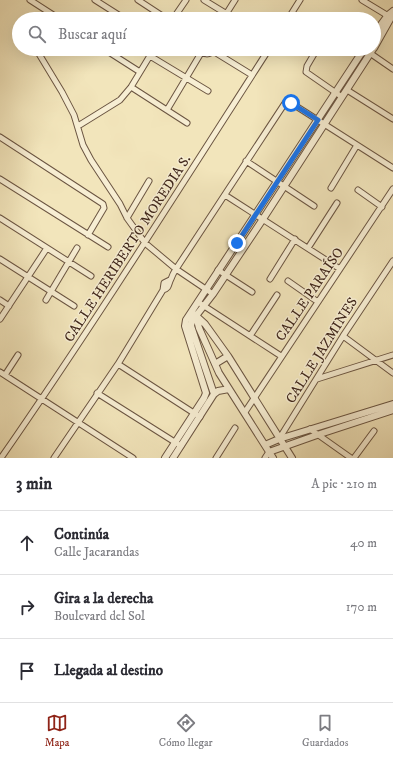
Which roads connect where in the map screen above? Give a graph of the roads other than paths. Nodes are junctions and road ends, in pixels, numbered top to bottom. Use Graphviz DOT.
graph roads {
  1 [pos="30,0"];
  2 [pos="95,0"];
  3 [pos="138,0"];
  4 [pos="186,0"];
  5 [pos="204,0"];
  6 [pos="235,0"];
  7 [pos="300,0"];
  8 [pos="362,0"];
  9 [pos="49,12"];
  10 [pos="114,12"];
  11 [pos="156,12"];
  12 [pos="178,12"];
  13 [pos="223,12"];
  14 [pos="227,12"];
  15 [pos="292,12"];
  16 [pos="392,16"];
  17 [pos="381,27"];
  18 [pos="381,36"];
  19 [pos="40,56"];
  20 [pos="115,56"];
  21 [pos="150,56"];
  22 [pos="197,56"];
  23 [pos="223,56"];
  24 [pos="265,56"];
  25 [pos="313,56"];
  26 [pos="359,56"];
  27 [pos="369,56"];
  28 [pos="379,56"];
  29 [pos="393,69"];
  30 [pos="140,72"];
  31 [pos="252,76"];
  32 [pos="186,78"];
  33 [pos="131,87"];
  34 [pos="347,90"];
  35 [pos="208,91"];
  36 [pos="335,93"];
  37 [pos="342,97"];
  38 [pos="167,110"];
  39 [pos="393,119"];
  40 [pos="318,120"];
  41 [pos="187,123"];
  42 [pos="325,124"];
  43 [pos="78,126"];
  44 [pos="0,137"];
  45 [pos="357,145"];
  46 [pos="246,161"];
  47 [pos="393,168"];
  48 [pos="0,178"];
  49 [pos="150,181"];
  50 [pos="278,182"];
  51 [pos="284,186"];
  52 [pos="331,188"];
  53 [pos="393,189"];
  54 [pos="358,190"];
  55 [pos="225,195"];
  56 [pos="337,203"];
  57 [pos="314,206"];
  58 [pos="382,207"];
  59 [pos="256,214"];
  60 [pos="0,218"];
  61 [pos="127,218"];
  62 [pos="263,219"];
  63 [pos="88,234"];
  64 [pos="295,239"];
  65 [pos="145,243"];
  66 [pos="237,243"];
  67 [pos="108,247"];
  68 [pos="244,247"];
  69 [pos="47,248"];
  70 [pos="76,248"];
  71 [pos="308,248"];
  72 [pos="0,259"];
  73 [pos="393,260"];
  74 [pos="69,262"];
  75 [pos="176,269"];
  76 [pos="340,269"];
  77 [pos="218,270"];
  78 [pos="225,274"];
  79 [pos="91,276"];
  80 [pos="28,277"];
  81 [pos="270,279"];
  82 [pos="288,282"];
  83 [pos="206,289"];
  84 [pos="51,292"];
  85 [pos="252,292"];
  86 [pos="213,294"];
  87 [pos="278,295"];
  88 [pos="0,300"];
  89 [pos="46,300"];
  90 [pos="198,302"];
  91 [pos="318,302"];
  92 [pos="9,306"];
  93 [pos="74,306"];
  94 [pos="204,306"];
  95 [pos="190,312"];
  96 [pos="196,316"];
  97 [pos="0,319"];
  98 [pos="250,336"];
  99 [pos="343,336"];
  100 [pos="18,355"];
  101 [pos="393,355"];
  102 [pos="228,356"];
  103 [pos="281,356"];
  104 [pos="377,360"];
  105 [pos="118,364"];
  106 [pos="215,364"];
  107 [pos="0,372"];
  108 [pos="393,372"];
  109 [pos="5,375"];
  110 [pos="316,379"];
  111 [pos="230,389"];
  112 [pos="98,393"];
  113 [pos="214,394"];
  114 [pos="254,398"];
  115 [pos="42,400"];
  116 [pos="393,404"];
  117 [pos="384,406"];
  118 [pos="245,412"];
  119 [pos="392,412"];
  120 [pos="197,415"];
  121 [pos="78,423"];
  122 [pos="235,428"];
  123 [pos="310,429"];
  124 [pos="374,431"];
  125 [pos="317,434"];
  126 [pos="279,439"];
  127 [pos="175,442"];
  128 [pos="265,445"];
  129 [pos="181,446"];
  130 [pos="285,446"];
  131 [pos="269,452"];
  132 [pos="124,456"];
  133 [pos="1,458"];
  134 [pos="54,458"];
  135 [pos="133,458"];
  136 [pos="165,458"];
  137 [pos="173,458"];
  138 [pos="216,458"];
  139 [pos="265,458"];
  140 [pos="273,458"];
  141 [pos="292,458"];
  142 [pos="351,458"];
  143 [pos="354,458"];
  1 -- 9 [label="street"];
  2 -- 10 [label="street"];
  3 -- 11 [label="street"];
  4 -- 12 [label="street"];
  5 -- 13 [label="street"];
  6 -- 14 [label="street"];
  7 -- 15 [label="street"];
  8 -- 16 [label="street"];
  16 -- 17 [label="street"];
  16 -- 18 [label="street"];
  19 -- 43 [label="street"];
  20 -- 30 [label="street"];
  21 -- 30 [label="street"];
  21 -- 32 [label="street"];
  22 -- 32 [label="street"];
  23 -- 31 [label="street"];
  24 -- 31 [label="street, CALLE HERIBERTO MOREDIA S."];
  25 -- 36 [label="street"];
  26 -- 36 [label="street"];
  27 -- 34 [label="street"];
  28 -- 29 [label="street"];
  30 -- 33 [label="street"];
  31 -- 65 [label="street, CALLE HERIBERTO MOREDIA S."];
  32 -- 35 [label="street"];
  32 -- 38 [label="street"];
  33 -- 38 [label="street"];
  33 -- 43 [label="street"];
  34 -- 37 [label="street"];
  34 -- 39 [label="street"];
  36 -- 37 [label="street"];
  36 -- 40 [label="street"];
  37 -- 42 [label="street"];
  38 -- 41 [label="street"];
  40 -- 42 [label="street"];
  40 -- 46 [label="street"];
  40 -- 50 [label="street"];
  42 -- 45 [label="street"];
  42 -- 51 [label="street"];
  43 -- 61 [label="street"];
  44 -- 63 [label="street"];
  45 -- 47 [label="street"];
  45 -- 52 [label="street"];
  46 -- 50 [label="street"];
  46 -- 55 [label="street"];
  48 -- 63 [label="street"];
  49 -- 61 [label="street"];
  50 -- 51 [label="street"];
  50 -- 59 [label="street"];
  51 -- 57 [label="street"];
  51 -- 62 [label="street"];
  53 -- 58 [label="street, CALLE PARAÍSO"];
  54 -- 58 [label="street"];
  55 -- 59 [label="street"];
  55 -- 75 [label="street"];
  56 -- 71 [label="street"];
  58 -- 76 [label="street, CALLE PARAÍSO"];
  59 -- 62 [label="street"];
  59 -- 66 [label="street"];
  60 -- 69 [label="street"];
  61 -- 65 [label="street"];
  62 -- 64 [label="street"];
  62 -- 68 [label="street"];
  63 -- 67 [label="street"];
  64 -- 71 [label="street"];
  64 -- 81 [label="street"];
  65 -- 75 [label="street"];
  65 -- 115 [label="street, CALLE HERIBERTO MOREDIA S."];
  66 -- 68 [label="street"];
  66 -- 77 [label="street"];
  68 -- 78 [label="street"];
  69 -- 74 [label="street"];
  69 -- 80 [label="street"];
  70 -- 74 [label="street"];
  71 -- 76 [label="street"];
  72 -- 80 [label="street"];
  73 -- 99 [label="street, CALLE JAZMINES"];
  74 -- 79 [label="street"];
  74 -- 84 [label="street"];
  75 -- 83 [label="street"];
  75 -- 105 [label="street"];
  76 -- 91 [label="street, CALLE PARAÍSO"];
  77 -- 78 [label="street"];
  77 -- 83 [label="street"];
  78 -- 85 [label="street"];
  78 -- 86 [label="street"];
  80 -- 84 [label="street"];
  80 -- 92 [label="street"];
  82 -- 91 [label="street"];
  83 -- 86 [label="street"];
  83 -- 90 [label="street"];
  84 -- 89 [label="street"];
  84 -- 93 [label="street"];
  86 -- 94 [label="street"];
  87 -- 98 [label="street"];
  88 -- 92 [label="street"];
  90 -- 94 [label="street"];
  90 -- 95 [label="street"];
  90 -- 96 [label="street"];
  91 -- 103 [label="street, CALLE PARAÍSO"];
  92 -- 97 [label="street"];
  94 -- 96 [label="street"];
  94 -- 98 [label="street"];
  95 -- 96 [label="street"];
  95 -- 120 [label="street"];
  96 -- 102 [label="street"];
  96 -- 106 [label="street"];
  96 -- 113 [label="street"];
  98 -- 103 [label="street"];
  99 -- 104 [label="street"];
  99 -- 110 [label="street, CALLE JAZMINES"];
  100 -- 109 [label="street"];
  101 -- 104 [label="street"];
  102 -- 106 [label="street"];
  102 -- 114 [label="street"];
  103 -- 114 [label="street, CALLE PARAÍSO"];
  104 -- 108 [label="street"];
  104 -- 110 [label="street"];
  105 -- 112 [label="street"];
  105 -- 120 [label="street"];
  106 -- 111 [label="street"];
  107 -- 109 [label="street"];
  109 -- 115 [label="street"];
  110 -- 126 [label="street, CALLE JAZMINES"];
  111 -- 113 [label="street"];
  111 -- 118 [label="street"];
  112 -- 121 [label="street"];
  112 -- 127 [label="street"];
  113 -- 120 [label="street"];
  114 -- 118 [label="street, CALLE PARAÍSO"];
  114 -- 126 [label="street"];
  115 -- 121 [label="street"];
  115 -- 133 [label="street, CALLE HERIBERTO MOREDIA S."];
  116 -- 117 [label="street"];
  117 -- 119 [label="street"];
  117 -- 123 [label="street"];
  118 -- 128 [label="street"];
  119 -- 125 [label="street"];
  120 -- 127 [label="street"];
  120 -- 129 [label="street"];
  121 -- 132 [label="street"];
  121 -- 134 [label="street"];
  122 -- 138 [label="street"];
  123 -- 125 [label="street"];
  123 -- 126 [label="street"];
  124 -- 143 [label="street"];
  125 -- 130 [label="street"];
  125 -- 142 [label="street"];
  126 -- 128 [label="street"];
  126 -- 130 [label="street"];
  127 -- 129 [label="street"];
  127 -- 136 [label="street"];
  128 -- 131 [label="street"];
  129 -- 137 [label="street"];
  130 -- 131 [label="street"];
  130 -- 141 [label="street"];
  131 -- 139 [label="street"];
  131 -- 140 [label="street"];
  132 -- 135 [label="street"];
}
